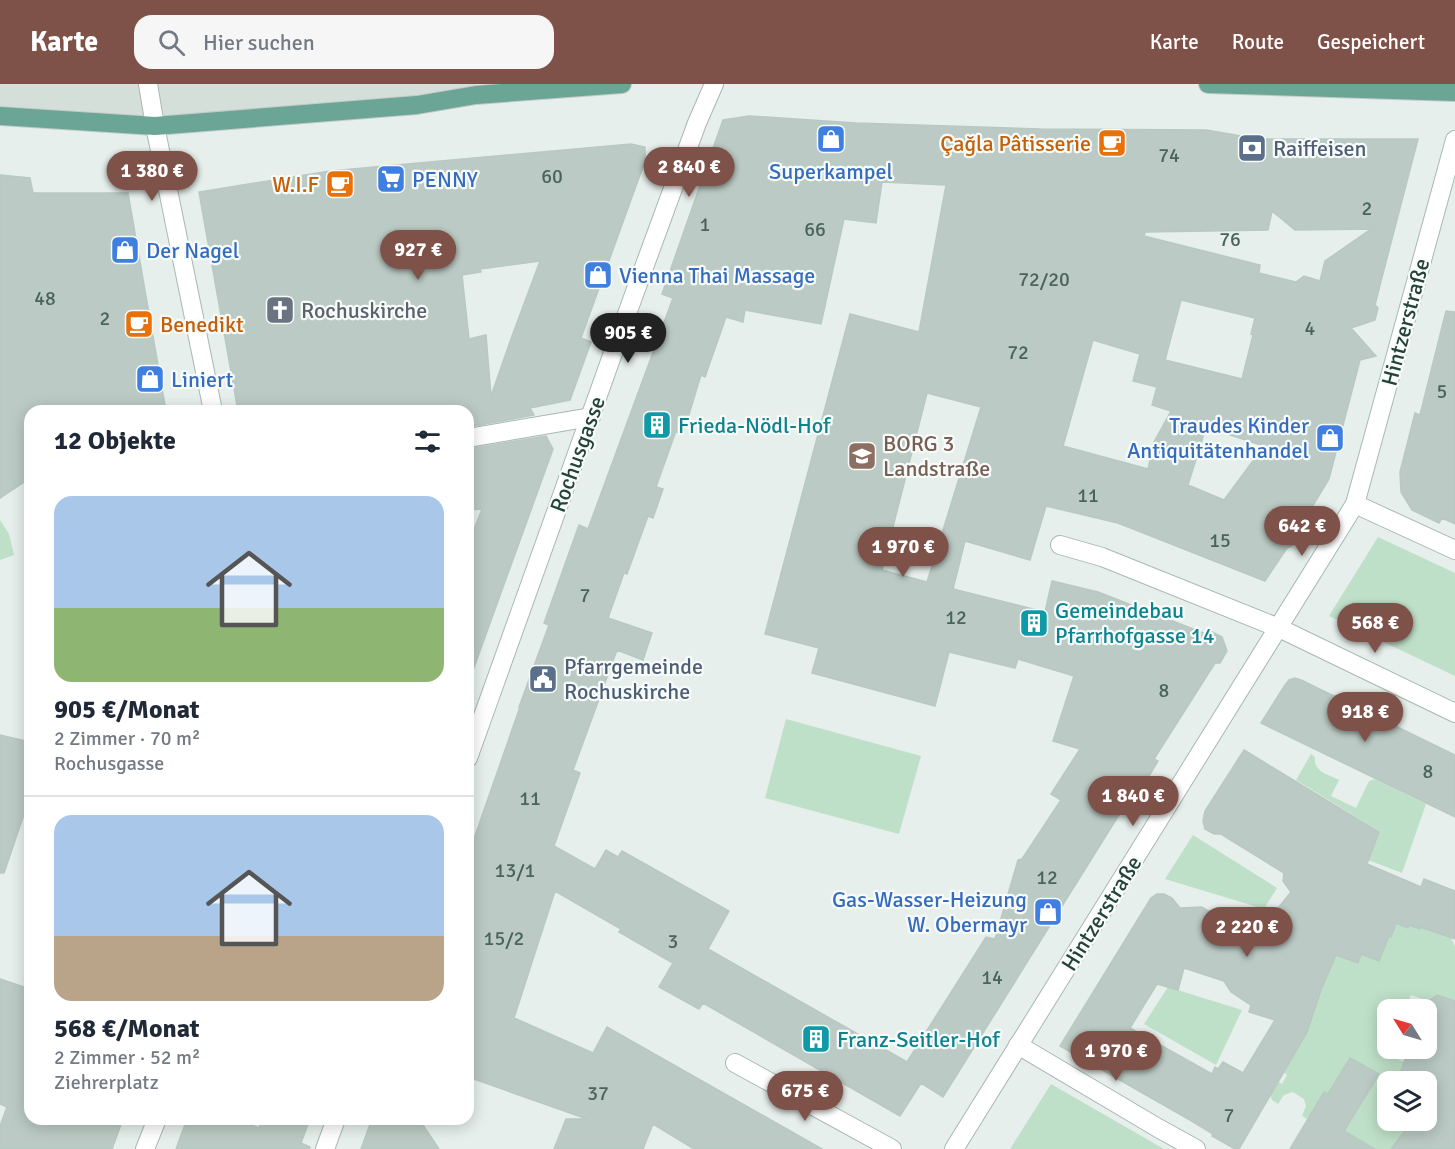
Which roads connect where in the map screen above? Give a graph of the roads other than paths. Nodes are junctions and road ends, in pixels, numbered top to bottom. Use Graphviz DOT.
graph roads {
  1 [pos="148,84"];
  2 [pos="622,84"];
  3 [pos="714,84"];
  4 [pos="1208,84"];
  5 [pos="476,90"];
  6 [pos="1455,92"];
  7 [pos="0,116"];
  8 [pos="155,126"];
  9 [pos="1455,140"];
  10 [pos="212,405"];
  11 [pos="591,417"];
  12 [pos="474,437"];
  13 [pos="1355,504"];
  14 [pos="1059,545"];
  15 [pos="1455,550"];
  16 [pos="1279,628"];
  17 [pos="1455,713"];
  18 [pos="474,741"];
  19 [pos="1018,1045"];
  20 [pos="735,1063"];
  21 [pos="155,1125"];
  22 [pos="334,1125"];
  23 [pos="145,1149"];
  24 [pos="325,1149"];
  25 [pos="892,1149"];
  26 [pos="954,1149"];
  27 [pos="1196,1149"];
  1 -- 8 [label="street"];
  2 -- 5 [label="main road"];
  3 -- 11 [label="street, Rochusgasse"];
  4 -- 6 [label="main road"];
  5 -- 8 [label="main road"];
  7 -- 8 [label="main road"];
  8 -- 10 [label="street"];
  9 -- 13 [label="street, Hintzerstraße"];
  11 -- 12 [label="street"];
  11 -- 18 [label="street, Rochusgasse"];
  13 -- 15 [label="street"];
  13 -- 16 [label="street, Hintzerstraße"];
  14 -- 16 [label="street"];
  16 -- 17 [label="street"];
  16 -- 19 [label="street, Hintzerstraße"];
  19 -- 26 [label="street, Hintzerstraße"];
  19 -- 27 [label="street"];
  20 -- 25 [label="street"];
  21 -- 23 [label="street"];
  22 -- 24 [label="street"];
}
